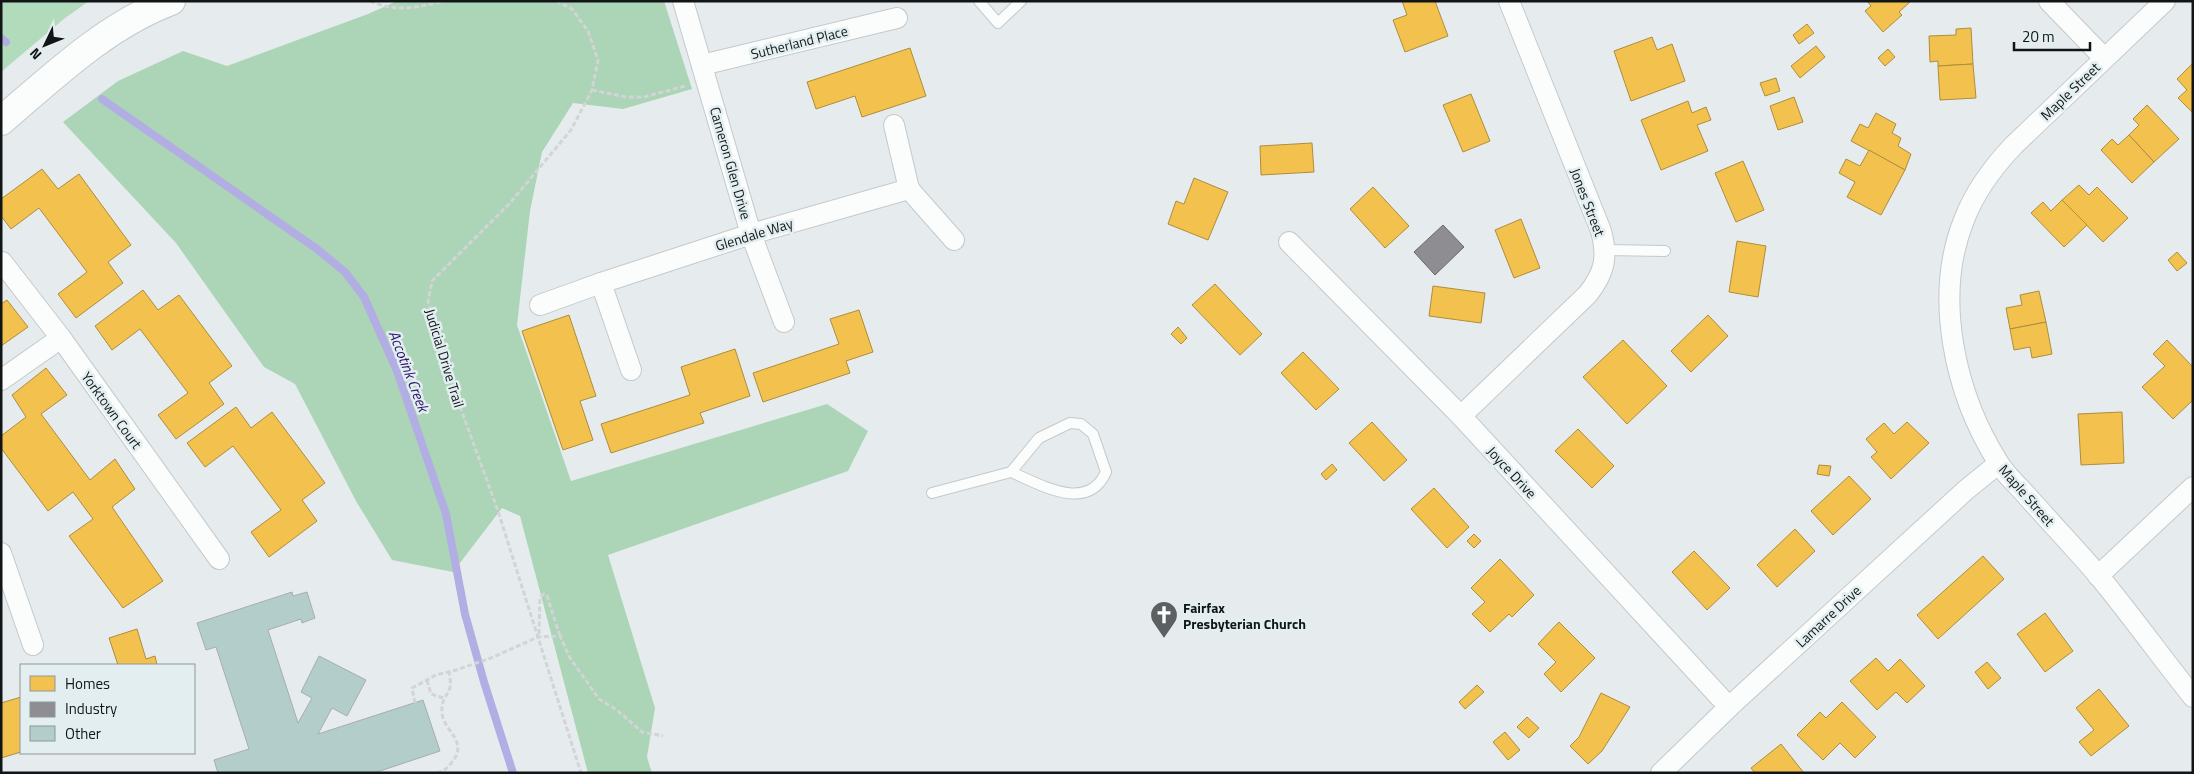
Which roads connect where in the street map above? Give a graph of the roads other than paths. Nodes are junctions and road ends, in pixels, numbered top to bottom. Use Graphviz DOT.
graph roads {
  1 [pos="171,1"];
  2 [pos="683,1"];
  3 [pos="979,1"];
  4 [pos="1021,1"];
  5 [pos="1509,1"];
  6 [pos="2049,1"];
  7 [pos="2165,1"];
  8 [pos="897,18"];
  9 [pos="2104,58"];
  10 [pos="704,72"];
  11 [pos="1,121"];
  12 [pos="894,125"];
  13 [pos="909,189"];
  14 [pos="751,234"];
  15 [pos="954,240"];
  16 [pos="1289,242"];
  17 [pos="1606,250"];
  18 [pos="1665,251"];
  19 [pos="2,262"];
  20 [pos="601,283"];
  21 [pos="540,304"];
  22 [pos="784,322"];
  23 [pos="60,338"];
  24 [pos="631,370"];
  25 [pos="1,380"];
  26 [pos="1461,416"];
  27 [pos="1998,464"];
  28 [pos="1011,472"];
  29 [pos="2193,487"];
  30 [pos="932,492"];
  31 [pos="1,553"];
  32 [pos="219,559"];
  33 [pos="2098,576"];
  34 [pos="33,645"];
  35 [pos="2193,697"];
  36 [pos="1730,707"];
  37 [pos="1661,773"];
  1 -- 11 [label="street"];
  2 -- 10 [label="street, Cameron Glen Drive"];
  3 -- 4 [label="lane"];
  5 -- 17 [label="street, Jones Street"];
  6 -- 9 [label="street, Maple Street"];
  7 -- 9 [label="street"];
  8 -- 10 [label="street, Sutherland Place"];
  9 -- 27 [label="street, Maple Street"];
  10 -- 14 [label="street, Cameron Glen Drive"];
  12 -- 13 [label="street"];
  13 -- 14 [label="street, Glendale Way"];
  13 -- 15 [label="street"];
  14 -- 20 [label="street, Glendale Way"];
  14 -- 22 [label="street, Cameron Glen Drive"];
  16 -- 26 [label="street, Joyce Drive"];
  17 -- 18 [label="lane"];
  17 -- 26 [label="street, Jones Street"];
  19 -- 23 [label="street, Yorktown Court"];
  20 -- 21 [label="street, Glendale Way"];
  20 -- 24 [label="street"];
  23 -- 25 [label="street"];
  23 -- 32 [label="street, Yorktown Court"];
  26 -- 36 [label="street, Joyce Drive"];
  27 -- 33 [label="street, Maple Street"];
  27 -- 36 [label="street, Lamarre Drive"];
  28 -- 28 [label="lane"];
  28 -- 30 [label="lane"];
  29 -- 33 [label="street"];
  31 -- 34 [label="street"];
  33 -- 35 [label="street, Maple Street"];
  36 -- 37 [label="street, Lamarre Drive"];
}
